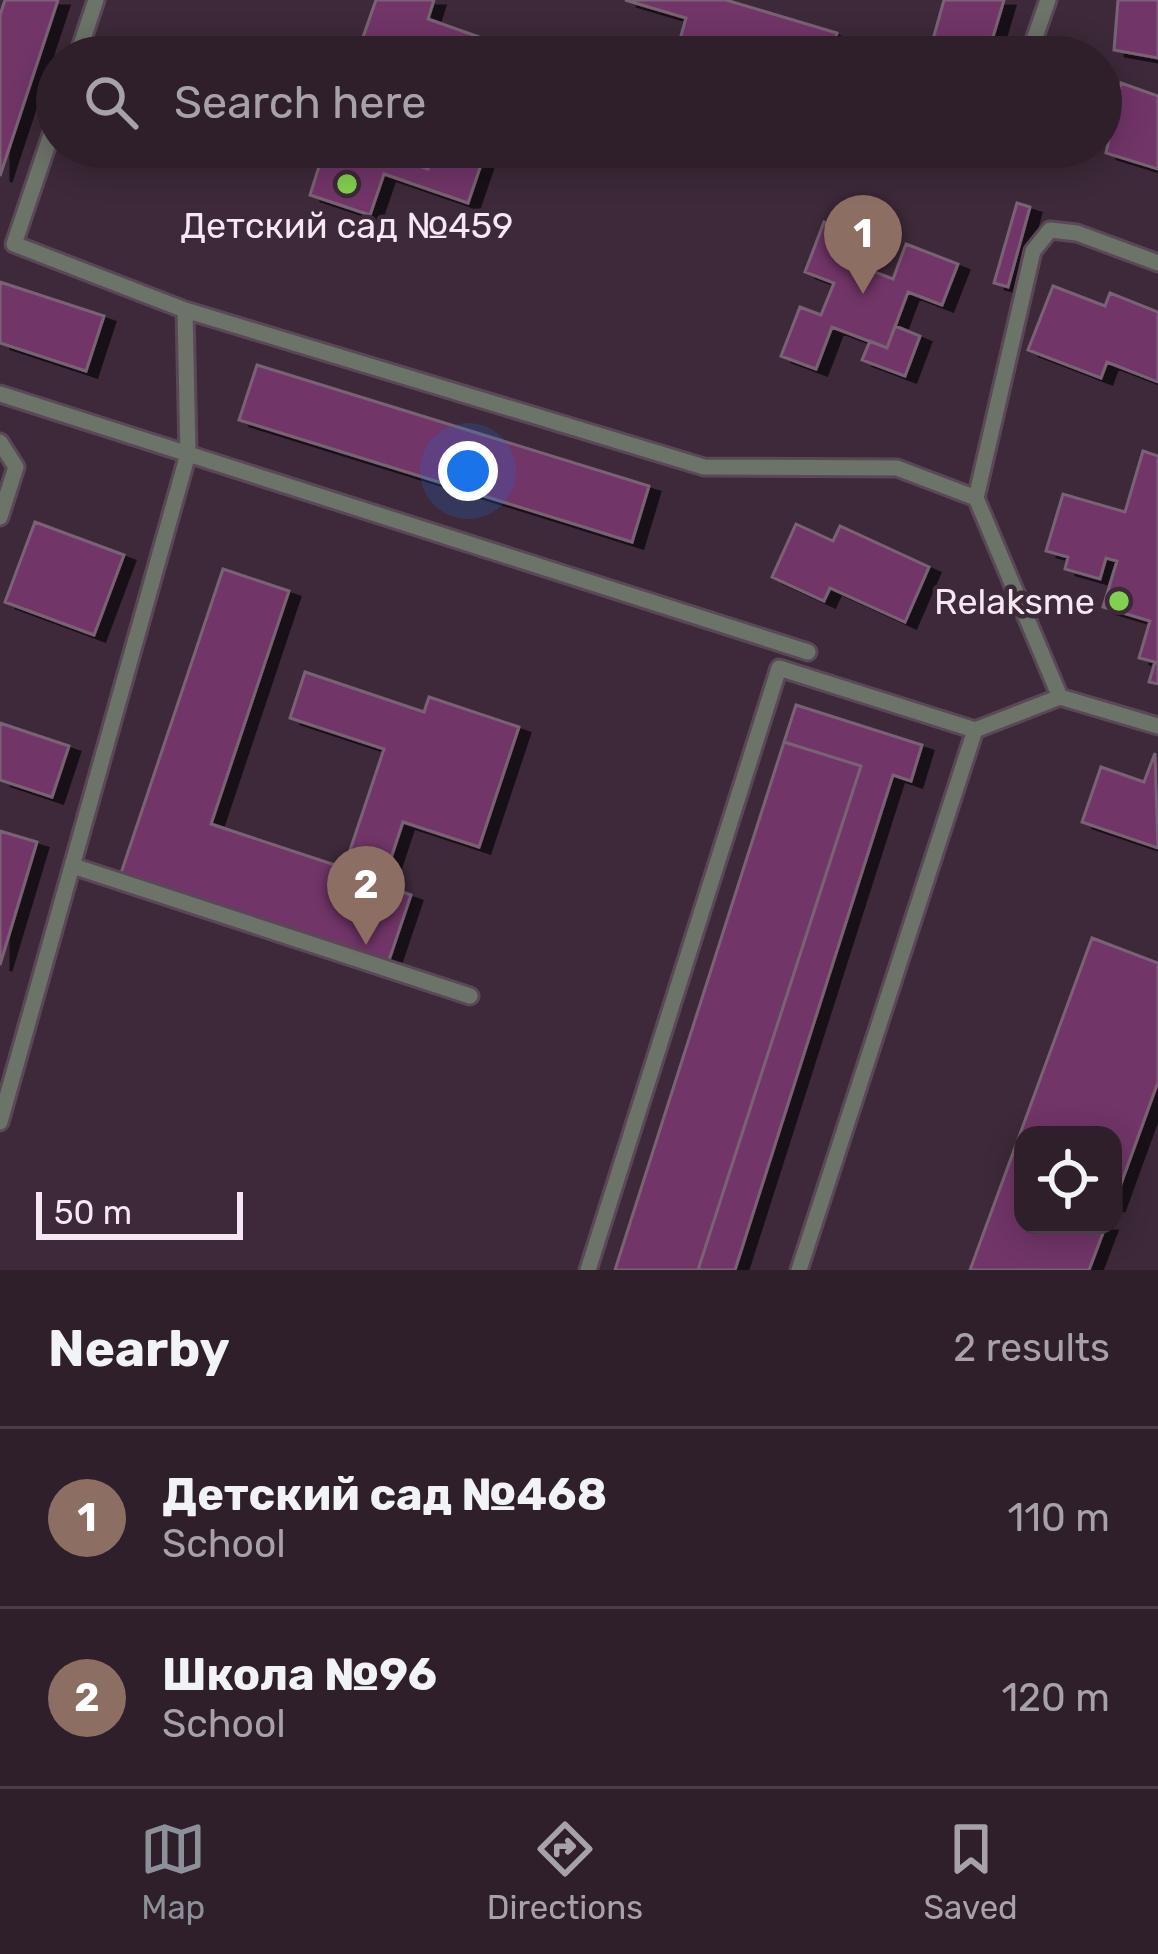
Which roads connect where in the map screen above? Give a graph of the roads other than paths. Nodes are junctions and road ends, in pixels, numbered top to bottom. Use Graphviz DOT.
graph roads {
  1 [pos="96,0"];
  2 [pos="1048,0"];
  3 [pos="84,36"];
  4 [pos="1035,36"];
  5 [pos="40,168"];
  6 [pos="1158,263"];
  7 [pos="185,310"];
  8 [pos="0,394"];
  9 [pos="0,442"];
  10 [pos="188,454"];
  11 [pos="976,498"];
  12 [pos="0,518"];
  13 [pos="808,652"];
  14 [pos="1060,697"];
  15 [pos="1158,725"];
  16 [pos="975,730"];
  17 [pos="74,866"];
  18 [pos="470,996"];
  19 [pos="0,1122"];
  20 [pos="588,1270"];
  21 [pos="799,1270"];
  1 -- 3 [label="lane"];
  2 -- 4 [label="lane"];
  5 -- 7 [label="lane"];
  6 -- 11 [label="lane"];
  7 -- 10 [label="lane"];
  7 -- 11 [label="lane"];
  8 -- 10 [label="lane"];
  9 -- 12 [label="lane"];
  10 -- 13 [label="lane"];
  10 -- 17 [label="lane"];
  11 -- 14 [label="lane"];
  14 -- 15 [label="lane"];
  14 -- 16 [label="lane"];
  16 -- 20 [label="lane"];
  16 -- 21 [label="lane"];
  17 -- 18 [label="lane"];
  17 -- 19 [label="lane"];
}
